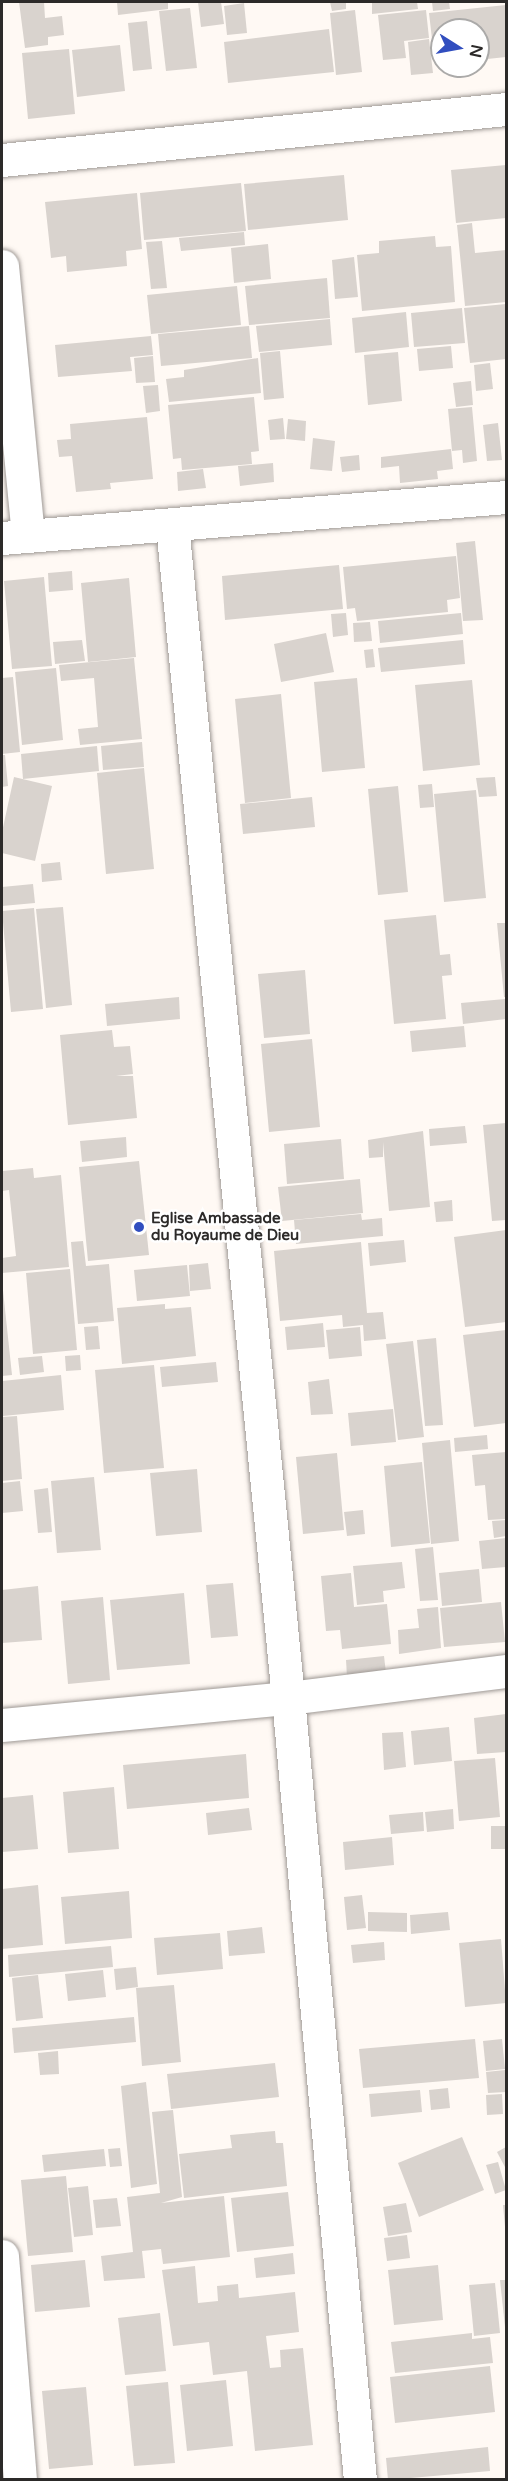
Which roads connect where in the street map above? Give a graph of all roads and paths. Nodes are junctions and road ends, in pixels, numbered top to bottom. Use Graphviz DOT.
graph roads {
  1 [pos="507,109"];
  2 [pos="2,160"];
  3 [pos="2,266"];
  4 [pos="507,498"];
  5 [pos="172,525"];
  6 [pos="15,536"];
  7 [pos="507,1671"];
  8 [pos="288,1698"];
  9 [pos="2,1725"];
  10 [pos="2,2256"];
  11 [pos="20,2480"];
  12 [pos="360,2480"];
  1 -- 2 [label="street"];
  3 -- 6 [label="street"];
  4 -- 5 [label="street"];
  5 -- 6 [label="street"];
  5 -- 8 [label="street"];
  7 -- 8 [label="street"];
  8 -- 9 [label="street"];
  8 -- 12 [label="street"];
  10 -- 11 [label="street"];
}
